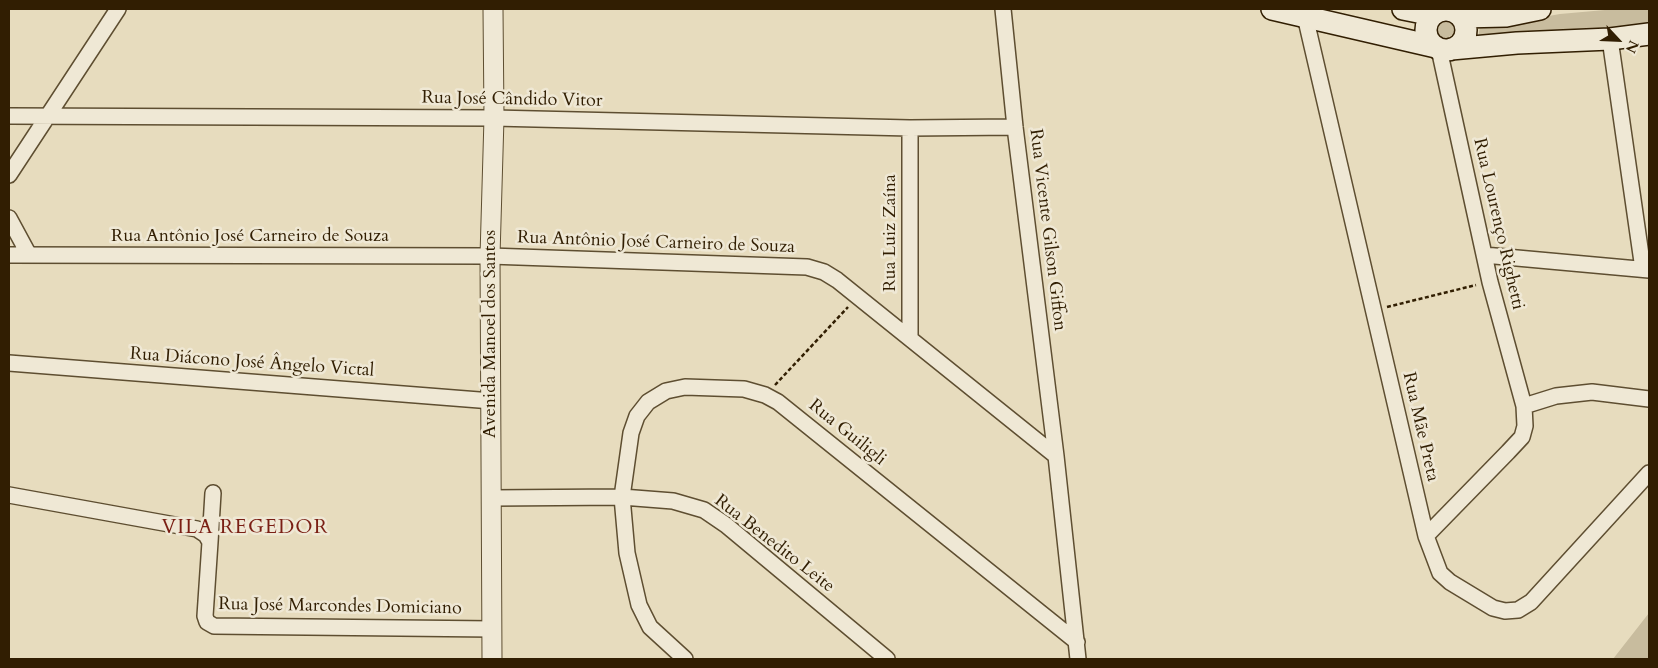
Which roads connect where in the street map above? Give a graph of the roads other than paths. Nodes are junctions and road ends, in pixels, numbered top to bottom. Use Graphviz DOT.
graph roads {
  1 [pos="118,9"];
  2 [pos="492,9"];
  3 [pos="1003,9"];
  4 [pos="1272,9"];
  5 [pos="1403,9"];
  6 [pos="1540,9"];
  7 [pos="1449,13"];
  8 [pos="1305,16"];
  9 [pos="1649,34"];
  10 [pos="1610,39"];
  11 [pos="1442,48"];
  12 [pos="9,116"];
  13 [pos="46,116"];
  14 [pos="494,118"];
  15 [pos="1016,127"];
  16 [pos="910,128"];
  17 [pos="9,175"];
  18 [pos="9,218"];
  19 [pos="9,255"];
  20 [pos="29,255"];
  21 [pos="1484,255"];
  22 [pos="490,256"];
  23 [pos="1646,270"];
  24 [pos="910,338"];
  25 [pos="9,363"];
  26 [pos="1649,399"];
  27 [pos="492,400"];
  28 [pos="1524,406"];
  29 [pos="1056,456"];
  30 [pos="1649,473"];
  31 [pos="213,493"];
  32 [pos="9,495"];
  33 [pos="622,496"];
  34 [pos="492,498"];
  35 [pos="1426,536"];
  36 [pos="210,542"];
  37 [pos="493,629"];
  38 [pos="1077,642"];
  39 [pos="492,659"];
  40 [pos="685,659"];
  41 [pos="887,659"];
  42 [pos="1078,659"];
  1 -- 13 [label="street"];
  2 -- 14 [label="street, Avenida Manoel dos Santos"];
  3 -- 15 [label="street, Rua Vicente Gilson Giffon"];
  4 -- 8 [label="main road"];
  5 -- 7 [label="main road"];
  6 -- 7 [label="main road"];
  7 -- 11 [label="main road"];
  7 -- 11 [label="main road"];
  8 -- 11 [label="main road"];
  8 -- 35 [label="street, Rua Mãe Preta"];
  9 -- 10 [label="main road"];
  10 -- 11 [label="main road"];
  10 -- 23 [label="street"];
  11 -- 21 [label="street, Rua Lourenço Righetti"];
  12 -- 13 [label="street, Rua José Cândido Vitor"];
  13 -- 14 [label="street, Rua José Cândido Vitor"];
  13 -- 17 [label="street"];
  14 -- 16 [label="street, Rua José Cândido Vitor"];
  14 -- 22 [label="street, Avenida Manoel dos Santos"];
  15 -- 16 [label="street, Rua José Cândido Vitor"];
  15 -- 29 [label="street, Rua Vicente Gilson Giffon"];
  16 -- 24 [label="street, Rua Luiz Zaína"];
  18 -- 20 [label="street"];
  19 -- 20 [label="street, Rua Antônio José Carneiro de Souza"];
  20 -- 22 [label="street, Rua Antônio José Carneiro de Souza"];
  21 -- 23 [label="street"];
  21 -- 28 [label="street, Rua Lourenço Righetti"];
  22 -- 24 [label="street, Rua Antônio José Carneiro de Souza"];
  22 -- 27 [label="street, Avenida Manoel dos Santos"];
  24 -- 29 [label="street, Rua Antônio José Carneiro de Souza"];
  25 -- 27 [label="street, Rua Diácono José Ângelo Victal"];
  26 -- 28 [label="street"];
  27 -- 34 [label="street, Avenida Manoel dos Santos"];
  28 -- 35 [label="street, Rua Lourenço Righetti"];
  29 -- 38 [label="street, Rua Vicente Gilson Giffon"];
  30 -- 35 [label="street, Rua Mãe Preta"];
  31 -- 36 [label="street, Rua José Marcondes Domiciano"];
  32 -- 36 [label="street"];
  33 -- 34 [label="street, Rua Benedito Leite"];
  33 -- 38 [label="street, Rua Guiligli"];
  33 -- 40 [label="street, Rua Guiligli"];
  33 -- 41 [label="street, Rua Benedito Leite"];
  34 -- 37 [label="street, Avenida Manoel dos Santos"];
  36 -- 37 [label="street, Rua José Marcondes Domiciano"];
  37 -- 39 [label="street, Avenida Manoel dos Santos"];
  38 -- 42 [label="street, Rua Vicente Gilson Giffon"];
}
